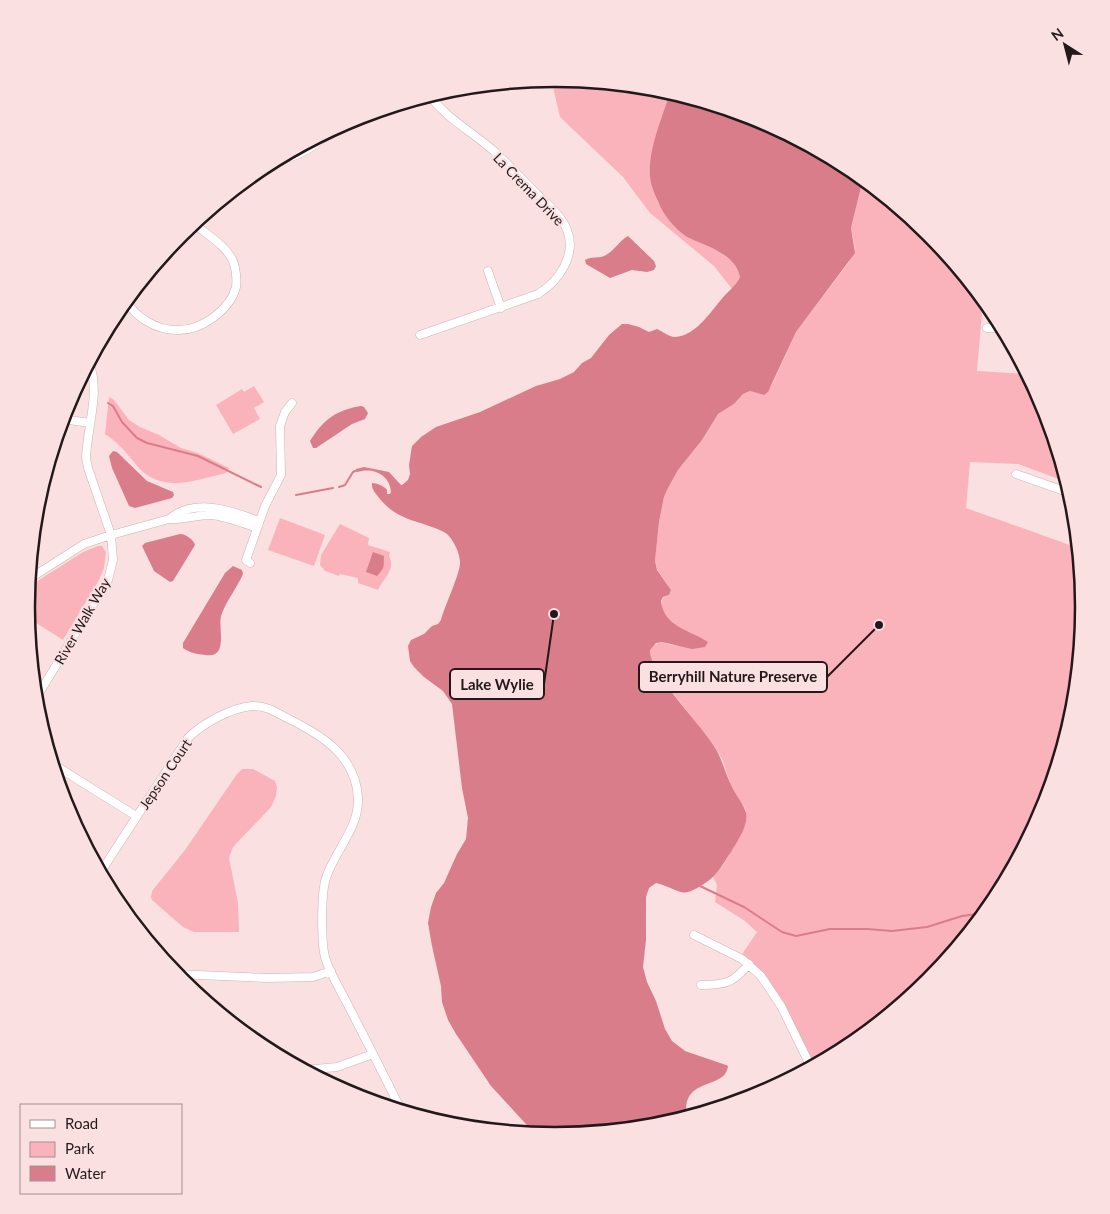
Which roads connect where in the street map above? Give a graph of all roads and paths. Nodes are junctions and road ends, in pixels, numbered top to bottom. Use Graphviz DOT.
graph roads {
  1 [pos="435,102"];
  2 [pos="199,228"];
  3 [pos="488,270"];
  4 [pos="131,307"];
  5 [pos="501,308"];
  6 [pos="987,328"];
  7 [pos="993,328"];
  8 [pos="420,335"];
  9 [pos="93,370"];
  10 [pos="292,403"];
  11 [pos="70,420"];
  12 [pos="90,423"];
  13 [pos="1016,474"];
  14 [pos="1061,490"];
  15 [pos="258,524"];
  16 [pos="111,534"];
  17 [pos="250,563"];
  18 [pos="36,575"];
  19 [pos="42,689"];
  20 [pos="62,769"];
  21 [pos="136,816"];
  22 [pos="104,866"];
  23 [pos="694,936"];
  24 [pos="749,964"];
  25 [pos="331,971"];
  26 [pos="188,975"];
  27 [pos="701,985"];
  28 [pos="373,1054"];
  29 [pos="808,1061"];
  30 [pos="317,1069"];
  31 [pos="397,1102"];
  1 -- 5 [label="street, La Crema Drive"];
  2 -- 4 [label="street"];
  3 -- 5 [label="street"];
  5 -- 8 [label="street, La Crema Drive"];
  6 -- 7 [label="street"];
  9 -- 12 [label="street, River Walk Way"];
  10 -- 15 [label="street"];
  11 -- 12 [label="street"];
  12 -- 16 [label="street, River Walk Way"];
  13 -- 14 [label="street"];
  15 -- 16 [label="street"];
  15 -- 17 [label="street"];
  16 -- 18 [label="street"];
  16 -- 19 [label="street, River Walk Way"];
  20 -- 21 [label="street"];
  21 -- 22 [label="street, Jepson Court"];
  21 -- 25 [label="street, Jepson Court"];
  23 -- 24 [label="street"];
  24 -- 27 [label="street"];
  24 -- 29 [label="street"];
  25 -- 26 [label="street"];
  25 -- 28 [label="street, Jepson Court"];
  28 -- 30 [label="street"];
  28 -- 31 [label="street, Jepson Court"];
}
